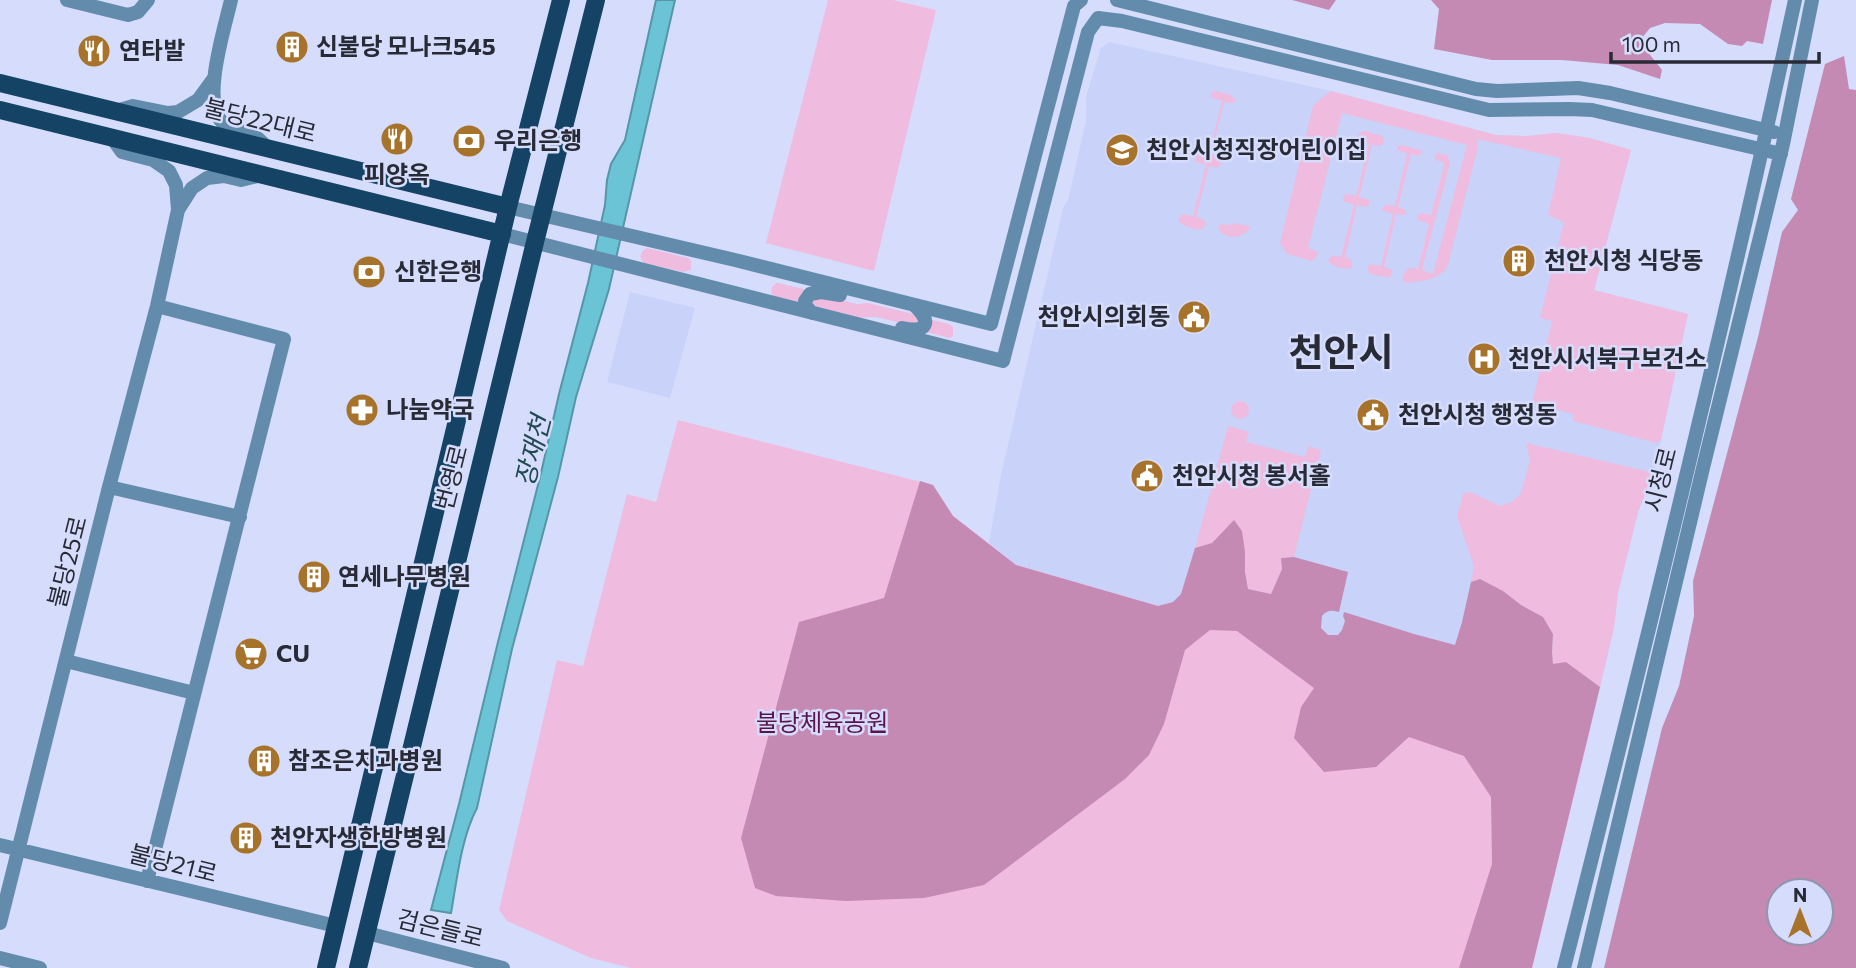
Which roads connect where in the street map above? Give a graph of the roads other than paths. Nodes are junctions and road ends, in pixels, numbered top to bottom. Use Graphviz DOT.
graph roads {
  1 [pos="67,0"];
  2 [pos="148,0"];
  3 [pos="231,0"];
  4 [pos="561,0"];
  5 [pos="596,0"];
  6 [pos="1081,0"];
  7 [pos="1117,0"];
  8 [pos="1795,0"];
  9 [pos="1812,0"];
  10 [pos="214,78"];
  11 [pos="0,83"];
  12 [pos="0,110"];
  13 [pos="115,111"];
  14 [pos="1766,130"];
  15 [pos="1785,135"];
  16 [pos="112,138"];
  17 [pos="268,148"];
  18 [pos="1762,150"];
  19 [pos="1781,154"];
  20 [pos="263,175"];
  21 [pos="508,207"];
  22 [pos="178,211"];
  23 [pos="542,214"];
  24 [pos="502,234"];
  25 [pos="534,242"];
  26 [pos="872,294"];
  27 [pos="914,305"];
  28 [pos="157,306"];
  29 [pos="812,313"];
  30 [pos="863,326"];
  31 [pos="110,487"];
  32 [pos="240,517"];
  33 [pos="66,661"];
  34 [pos="194,694"];
  35 [pos="0,845"];
  36 [pos="18,849"];
  37 [pos="147,881"];
  38 [pos="0,923"];
  39 [pos="336,926"];
  40 [pos="367,933"];
  41 [pos="0,958"];
  42 [pos="40,968"];
  43 [pos="326,968"];
  44 [pos="358,968"];
  45 [pos="503,968"];
  46 [pos="1564,968"];
  47 [pos="1584,968"];
  1 -- 2 [label="street"];
  3 -- 10 [label="street"];
  4 -- 21 [label="main road, 번영로"];
  5 -- 23 [label="main road, 번영로"];
  6 -- 27 [label="street"];
  7 -- 14 [label="street"];
  8 -- 14 [label="street, 시청로"];
  9 -- 15 [label="street, 시청로"];
  10 -- 13 [label="street"];
  10 -- 17 [label="street"];
  11 -- 13 [label="main road, 불당22대로"];
  12 -- 16 [label="main road"];
  13 -- 17 [label="main road, 불당22대로"];
  14 -- 15 [label="street"];
  14 -- 18 [label="street, 시청로"];
  15 -- 19 [label="street, 시청로"];
  16 -- 20 [label="main road"];
  16 -- 22 [label="street"];
  17 -- 21 [label="main road, 불당22대로"];
  18 -- 19 [label="street"];
  18 -- 30 [label="street"];
  18 -- 46 [label="street, 시청로"];
  19 -- 47 [label="street, 시청로"];
  20 -- 22 [label="street"];
  20 -- 24 [label="main road"];
  21 -- 23 [label="street"];
  21 -- 24 [label="main road, 번영로"];
  22 -- 28 [label="street, 불당25로"];
  23 -- 25 [label="main road, 번영로"];
  23 -- 26 [label="street"];
  24 -- 25 [label="street"];
  24 -- 39 [label="main road, 번영로"];
  25 -- 29 [label="street"];
  25 -- 40 [label="main road, 번영로"];
  26 -- 27 [label="street"];
  26 -- 29 [label="street"];
  27 -- 30 [label="street"];
  28 -- 31 [label="street, 불당25로"];
  28 -- 32 [label="street"];
  29 -- 30 [label="street"];
  31 -- 32 [label="street"];
  31 -- 33 [label="street, 불당25로"];
  32 -- 34 [label="street"];
  33 -- 34 [label="street"];
  33 -- 36 [label="street, 불당25로"];
  34 -- 37 [label="street"];
  35 -- 36 [label="street, 불당21로"];
  36 -- 37 [label="street, 불당21로"];
  36 -- 38 [label="street, 불당25로"];
  37 -- 39 [label="street, 불당21로"];
  39 -- 40 [label="main road"];
  39 -- 43 [label="main road, 번영로"];
  40 -- 44 [label="main road, 번영로"];
  40 -- 45 [label="street, 검은들로"];
  41 -- 42 [label="street"];
}
